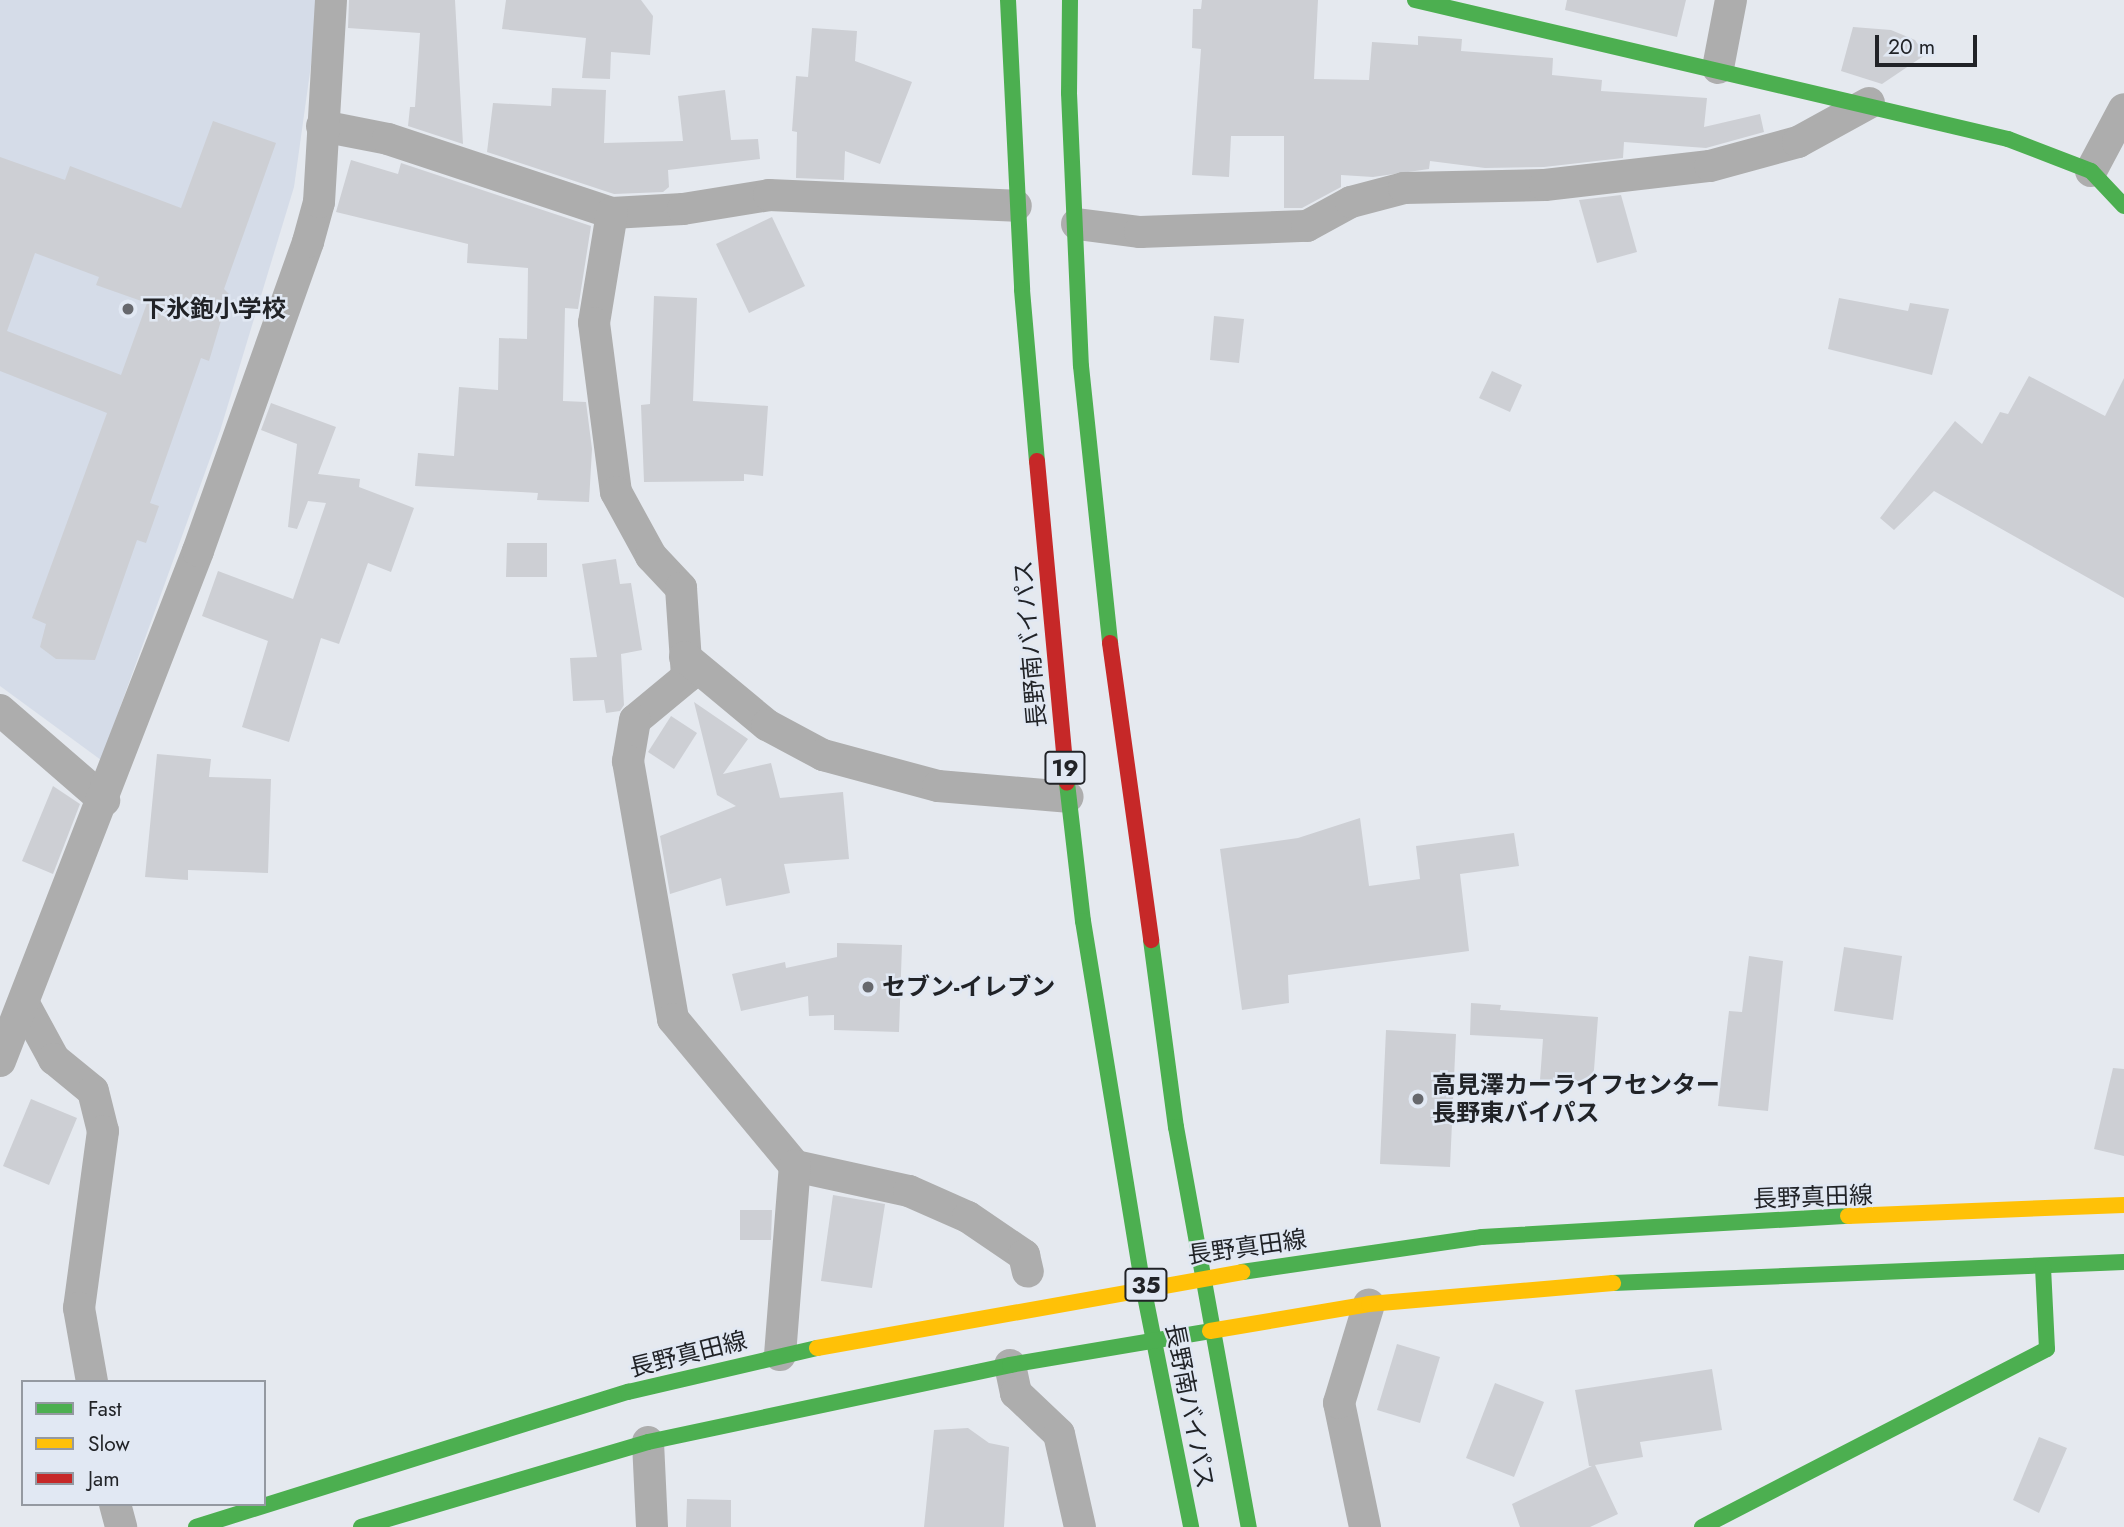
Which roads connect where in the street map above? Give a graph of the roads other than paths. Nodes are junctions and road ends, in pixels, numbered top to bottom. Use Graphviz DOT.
graph roads {
  1 [pos="331,0"];
  2 [pos="1008,0"];
  3 [pos="1070,0"];
  4 [pos="1415,0"];
  5 [pos="1731,0"];
  6 [pos="1718,68"];
  7 [pos="1869,103"];
  8 [pos="2124,109"];
  9 [pos="322,126"];
  10 [pos="2091,171"];
  11 [pos="1016,206"];
  12 [pos="2124,206"];
  13 [pos="612,213"];
  14 [pos="1077,224"];
  15 [pos="685,657"];
  16 [pos="0,710"];
  17 [pos="1068,797"];
  18 [pos="104,800"];
  19 [pos="24,1004"];
  20 [pos="0,1060"];
  21 [pos="795,1166"];
  22 [pos="2124,1205"];
  23 [pos="2124,1262"];
  24 [pos="2043,1267"];
  25 [pos="1028,1272"];
  26 [pos="1201,1277"];
  27 [pos="1143,1286"];
  28 [pos="1369,1304"];
  29 [pos="1212,1333"];
  30 [pos="1155,1344"];
  31 [pos="780,1354"];
  32 [pos="1010,1365"];
  33 [pos="92,1380"];
  34 [pos="648,1442"];
  35 [pos="266,1505"];
  36 [pos="115,1506"];
  37 [pos="263,1506"];
  38 [pos="121,1527"];
  39 [pos="196,1527"];
  40 [pos="360,1527"];
  41 [pos="652,1527"];
  42 [pos="1080,1527"];
  43 [pos="1191,1527"];
  44 [pos="1249,1527"];
  45 [pos="1365,1527"];
  46 [pos="1702,1527"];
  1 -- 9 [label="street"];
  2 -- 11 [label="main road, 長野南バイパス / 19"];
  3 -- 14 [label="main road, 長野南バイパス / 19"];
  4 -- 6 [label="main road"];
  5 -- 6 [label="street"];
  6 -- 7 [label="main road"];
  7 -- 10 [label="main road"];
  7 -- 14 [label="street"];
  8 -- 10 [label="street"];
  9 -- 13 [label="street"];
  9 -- 18 [label="street"];
  10 -- 12 [label="main road"];
  11 -- 13 [label="street"];
  11 -- 17 [label="main road, 長野南バイパス / 19"];
  13 -- 15 [label="street"];
  14 -- 26 [label="main road, 長野南バイパス / 19"];
  15 -- 17 [label="street"];
  15 -- 21 [label="street"];
  16 -- 18 [label="street"];
  17 -- 27 [label="main road, 長野南バイパス / 19"];
  18 -- 19 [label="street"];
  19 -- 20 [label="street"];
  19 -- 33 [label="street"];
  21 -- 25 [label="street"];
  21 -- 31 [label="street"];
  22 -- 26 [label="main road, 長野真田線 / 35"];
  23 -- 24 [label="main road, 35"];
  24 -- 28 [label="main road, 35"];
  24 -- 46 [label="main road"];
  26 -- 27 [label="main road, 長野真田線 / 35"];
  26 -- 29 [label="main road, 長野南バイパス / 19"];
  27 -- 30 [label="main road, 長野南バイパス / 19"];
  27 -- 31 [label="main road, 長野真田線 / 35"];
  28 -- 29 [label="main road, 35"];
  28 -- 45 [label="street"];
  29 -- 30 [label="main road, 35"];
  29 -- 44 [label="main road, 長野南バイパス / 19"];
  30 -- 32 [label="main road, 35"];
  30 -- 43 [label="main road, 長野南バイパス / 19"];
  31 -- 35 [label="main road, 長野真田線 / 35"];
  32 -- 34 [label="main road, 35"];
  32 -- 42 [label="street"];
  34 -- 40 [label="main road, 35"];
  34 -- 41 [label="street"];
  36 -- 38 [label="street"];
  37 -- 39 [label="main road, 長野真田線 / 35"];
}
